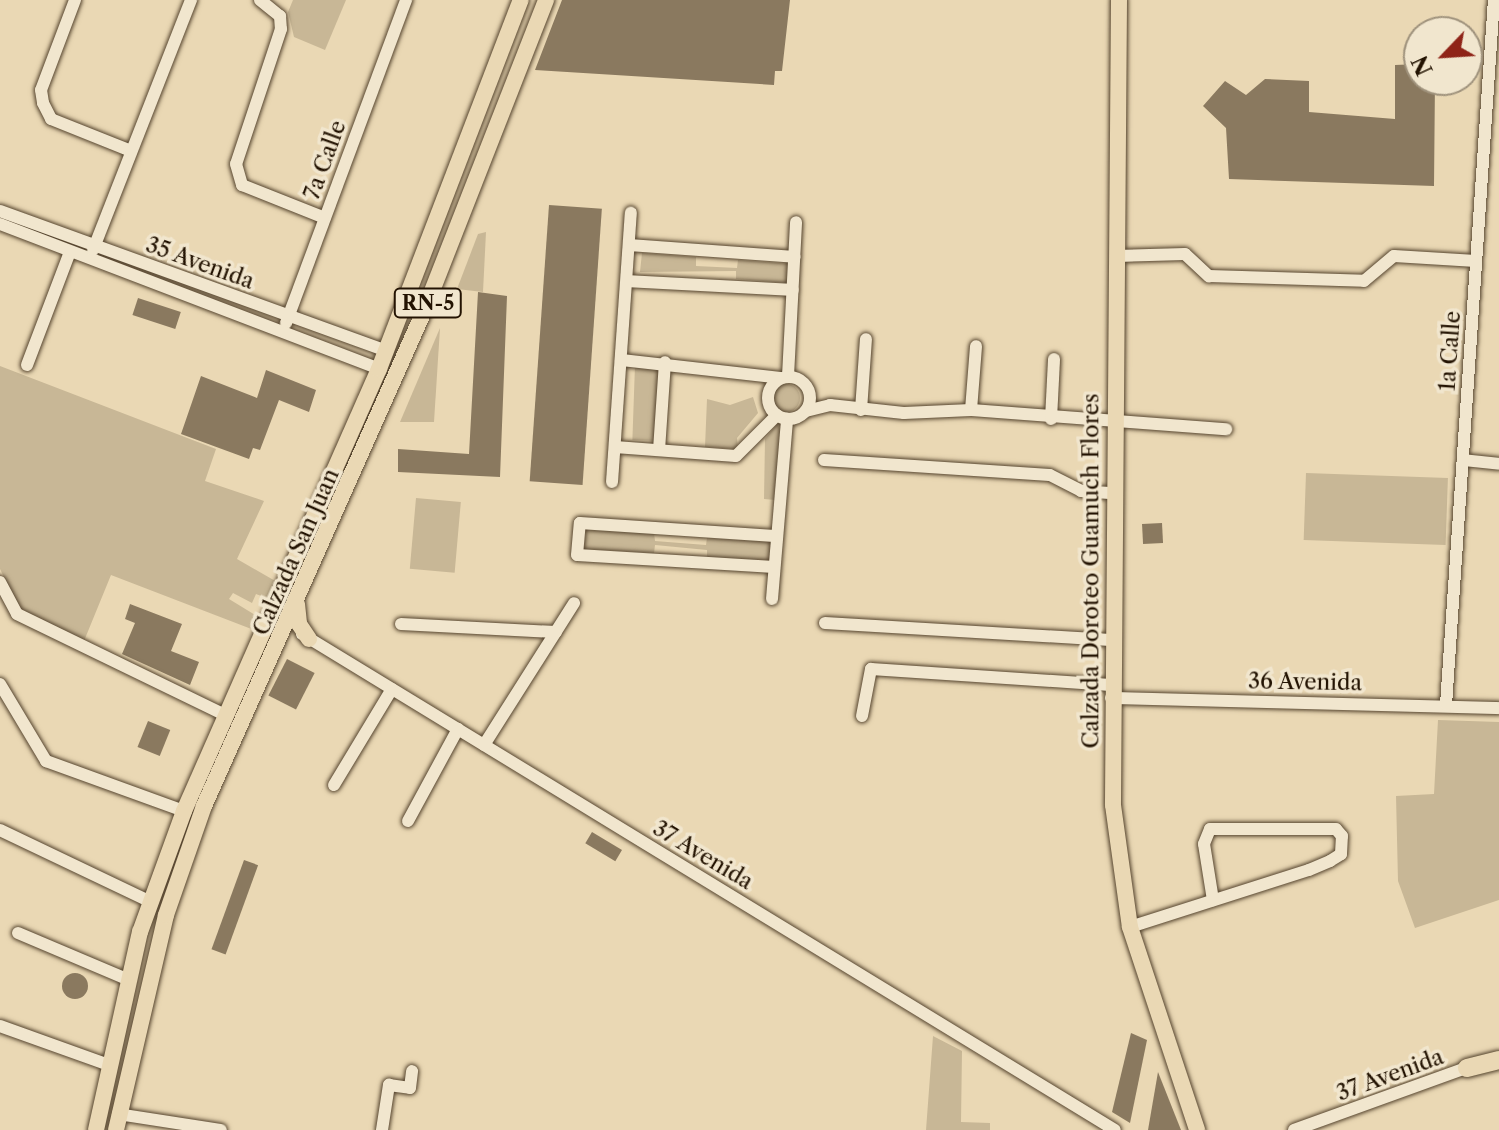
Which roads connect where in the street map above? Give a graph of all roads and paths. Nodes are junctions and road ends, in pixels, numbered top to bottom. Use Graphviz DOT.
graph roads {
  1 [pos="75,0"];
  2 [pos="191,0"];
  3 [pos="260,0"];
  4 [pos="406,0"];
  5 [pos="521,0"];
  6 [pos="546,0"];
  7 [pos="1119,0"];
  8 [pos="1494,0"];
  9 [pos="131,151"];
  10 [pos="0,211"];
  11 [pos="631,213"];
  12 [pos="325,218"];
  13 [pos="796,222"];
  14 [pos="0,224"];
  15 [pos="629,245"];
  16 [pos="95,246"];
  17 [pos="70,252"];
  18 [pos="1116,256"];
  19 [pos="795,257"];
  20 [pos="90,260"];
  21 [pos="1476,261"];
  22 [pos="627,281"];
  23 [pos="793,290"];
  24 [pos="288,317"];
  25 [pos="282,333"];
  26 [pos="866,339"];
  27 [pos="976,346"];
  28 [pos="386,351"];
  29 [pos="1054,359"];
  30 [pos="621,360"];
  31 [pos="665,362"];
  32 [pos="27,365"];
  33 [pos="379,369"];
  34 [pos="784,377"];
  35 [pos="807,386"];
  36 [pos="830,405"];
  37 [pos="861,410"];
  38 [pos="971,410"];
  39 [pos="806,411"];
  40 [pos="782,417"];
  41 [pos="1051,419"];
  42 [pos="1113,422"];
  43 [pos="1226,429"];
  44 [pos="615,447"];
  45 [pos="659,450"];
  46 [pos="824,460"];
  47 [pos="1463,460"];
  48 [pos="1499,464"];
  49 [pos="612,482"];
  50 [pos="1113,493"];
  51 [pos="775,536"];
  52 [pos="774,567"];
  53 [pos="0,582"];
  54 [pos="772,599"];
  55 [pos="297,600"];
  56 [pos="574,603"];
  57 [pos="269,614"];
  58 [pos="825,623"];
  59 [pos="401,624"];
  60 [pos="287,625"];
  61 [pos="553,637"];
  62 [pos="309,639"];
  63 [pos="1110,640"];
  64 [pos="0,684"];
  65 [pos="392,689"];
  66 [pos="1110,691"];
  67 [pos="1446,705"];
  68 [pos="1499,708"];
  69 [pos="225,715"];
  70 [pos="862,716"];
  71 [pos="458,729"];
  72 [pos="484,745"];
  73 [pos="334,785"];
  74 [pos="184,811"];
  75 [pos="408,821"];
  76 [pos="0,830"];
  77 [pos="1213,900"];
  78 [pos="151,902"];
  79 [pos="1130,927"];
  80 [pos="18,933"];
  81 [pos="127,979"];
  82 [pos="0,1026"];
  83 [pos="1499,1058"];
  84 [pos="109,1065"];
  85 [pos="1467,1068"];
  86 [pos="412,1071"];
  87 [pos="117,1122"];
  88 [pos="96,1130"];
  89 [pos="221,1130"];
  90 [pos="382,1130"];
  91 [pos="1115,1130"];
  92 [pos="1197,1130"];
  93 [pos="1294,1130"];
  1 -- 9 [label="street"];
  2 -- 9 [label="street"];
  3 -- 12 [label="street"];
  4 -- 12 [label="street, 7a Calle"];
  5 -- 28 [label="main road, Calzada San Juan / RN-5"];
  6 -- 55 [label="main road, Calzada San Juan / RN-5"];
  7 -- 18 [label="main road, Calzada Doroteo Guamuch Flores"];
  8 -- 21 [label="street, 1a Calle"];
  9 -- 16 [label="street"];
  10 -- 16 [label="street, 35 Avenida"];
  11 -- 15 [label="street"];
  12 -- 24 [label="street, 7a Calle"];
  13 -- 19 [label="street"];
  14 -- 17 [label="street, 35 Avenida"];
  15 -- 19 [label="street"];
  15 -- 22 [label="street"];
  16 -- 20 [label="street"];
  16 -- 24 [label="street, 35 Avenida"];
  17 -- 20 [label="street, 35 Avenida"];
  17 -- 32 [label="street"];
  18 -- 21 [label="street"];
  18 -- 42 [label="main road, Calzada Doroteo Guamuch Flores"];
  19 -- 23 [label="street"];
  20 -- 25 [label="street, 35 Avenida"];
  21 -- 47 [label="street, 1a Calle"];
  22 -- 23 [label="street"];
  22 -- 30 [label="street"];
  23 -- 34 [label="street"];
  24 -- 25 [label="street, 7a Calle"];
  24 -- 28 [label="street, 35 Avenida"];
  25 -- 33 [label="street, 35 Avenida"];
  26 -- 37 [label="street"];
  27 -- 38 [label="street"];
  28 -- 33 [label="main road, Calzada San Juan / RN-5"];
  29 -- 41 [label="street"];
  30 -- 31 [label="street"];
  30 -- 44 [label="street"];
  31 -- 34 [label="street"];
  31 -- 45 [label="street"];
  33 -- 57 [label="main road, Calzada San Juan / RN-5"];
  34 -- 35 [label="street"];
  34 -- 40 [label="street"];
  35 -- 36 [label="street"];
  35 -- 39 [label="street"];
  36 -- 37 [label="street"];
  36 -- 39 [label="street"];
  37 -- 38 [label="street"];
  38 -- 41 [label="street"];
  39 -- 40 [label="street"];
  40 -- 45 [label="street"];
  40 -- 51 [label="street"];
  41 -- 42 [label="street"];
  42 -- 43 [label="street"];
  42 -- 50 [label="main road, Calzada Doroteo Guamuch Flores"];
  44 -- 45 [label="street"];
  44 -- 49 [label="street"];
  46 -- 50 [label="street"];
  47 -- 48 [label="street"];
  47 -- 67 [label="street, 1a Calle"];
  50 -- 63 [label="main road, Calzada Doroteo Guamuch Flores"];
  51 -- 52 [label="street"];
  51 -- 52 [label="street"];
  52 -- 54 [label="street"];
  53 -- 69 [label="street"];
  55 -- 60 [label="main road, Calzada San Juan / RN-5"];
  55 -- 62 [label="main road"];
  56 -- 61 [label="street"];
  57 -- 60 [label="street, 37 Avenida"];
  57 -- 69 [label="main road, Calzada San Juan / RN-5"];
  58 -- 63 [label="street"];
  59 -- 61 [label="street"];
  60 -- 62 [label="street, 37 Avenida"];
  60 -- 87 [label="main road, Calzada San Juan / RN-5"];
  61 -- 72 [label="street"];
  62 -- 65 [label="street, 37 Avenida"];
  63 -- 66 [label="main road, Calzada Doroteo Guamuch Flores"];
  64 -- 74 [label="street"];
  65 -- 71 [label="street, 37 Avenida"];
  65 -- 73 [label="street"];
  66 -- 67 [label="street, 36 Avenida"];
  66 -- 70 [label="street, 36 Avenida"];
  66 -- 79 [label="main road, Calzada Doroteo Guamuch Flores"];
  67 -- 68 [label="street, 36 Avenida"];
  69 -- 74 [label="main road, Calzada San Juan / RN-5"];
  71 -- 72 [label="street, 37 Avenida"];
  71 -- 75 [label="street"];
  72 -- 91 [label="street, 37 Avenida"];
  74 -- 78 [label="main road, Calzada San Juan / RN-5"];
  76 -- 78 [label="street"];
  77 -- 77 [label="street"];
  77 -- 79 [label="street"];
  78 -- 81 [label="main road, Calzada San Juan / RN-5"];
  79 -- 92 [label="main road, Calzada Doroteo Guamuch Flores"];
  80 -- 81 [label="street"];
  81 -- 84 [label="main road, Calzada San Juan / RN-5"];
  82 -- 84 [label="street"];
  83 -- 85 [label="highway"];
  84 -- 88 [label="main road, Calzada San Juan / RN-5"];
  85 -- 93 [label="street, 37 Avenida"];
  86 -- 90 [label="street"];
  87 -- 89 [label="street"];
}
